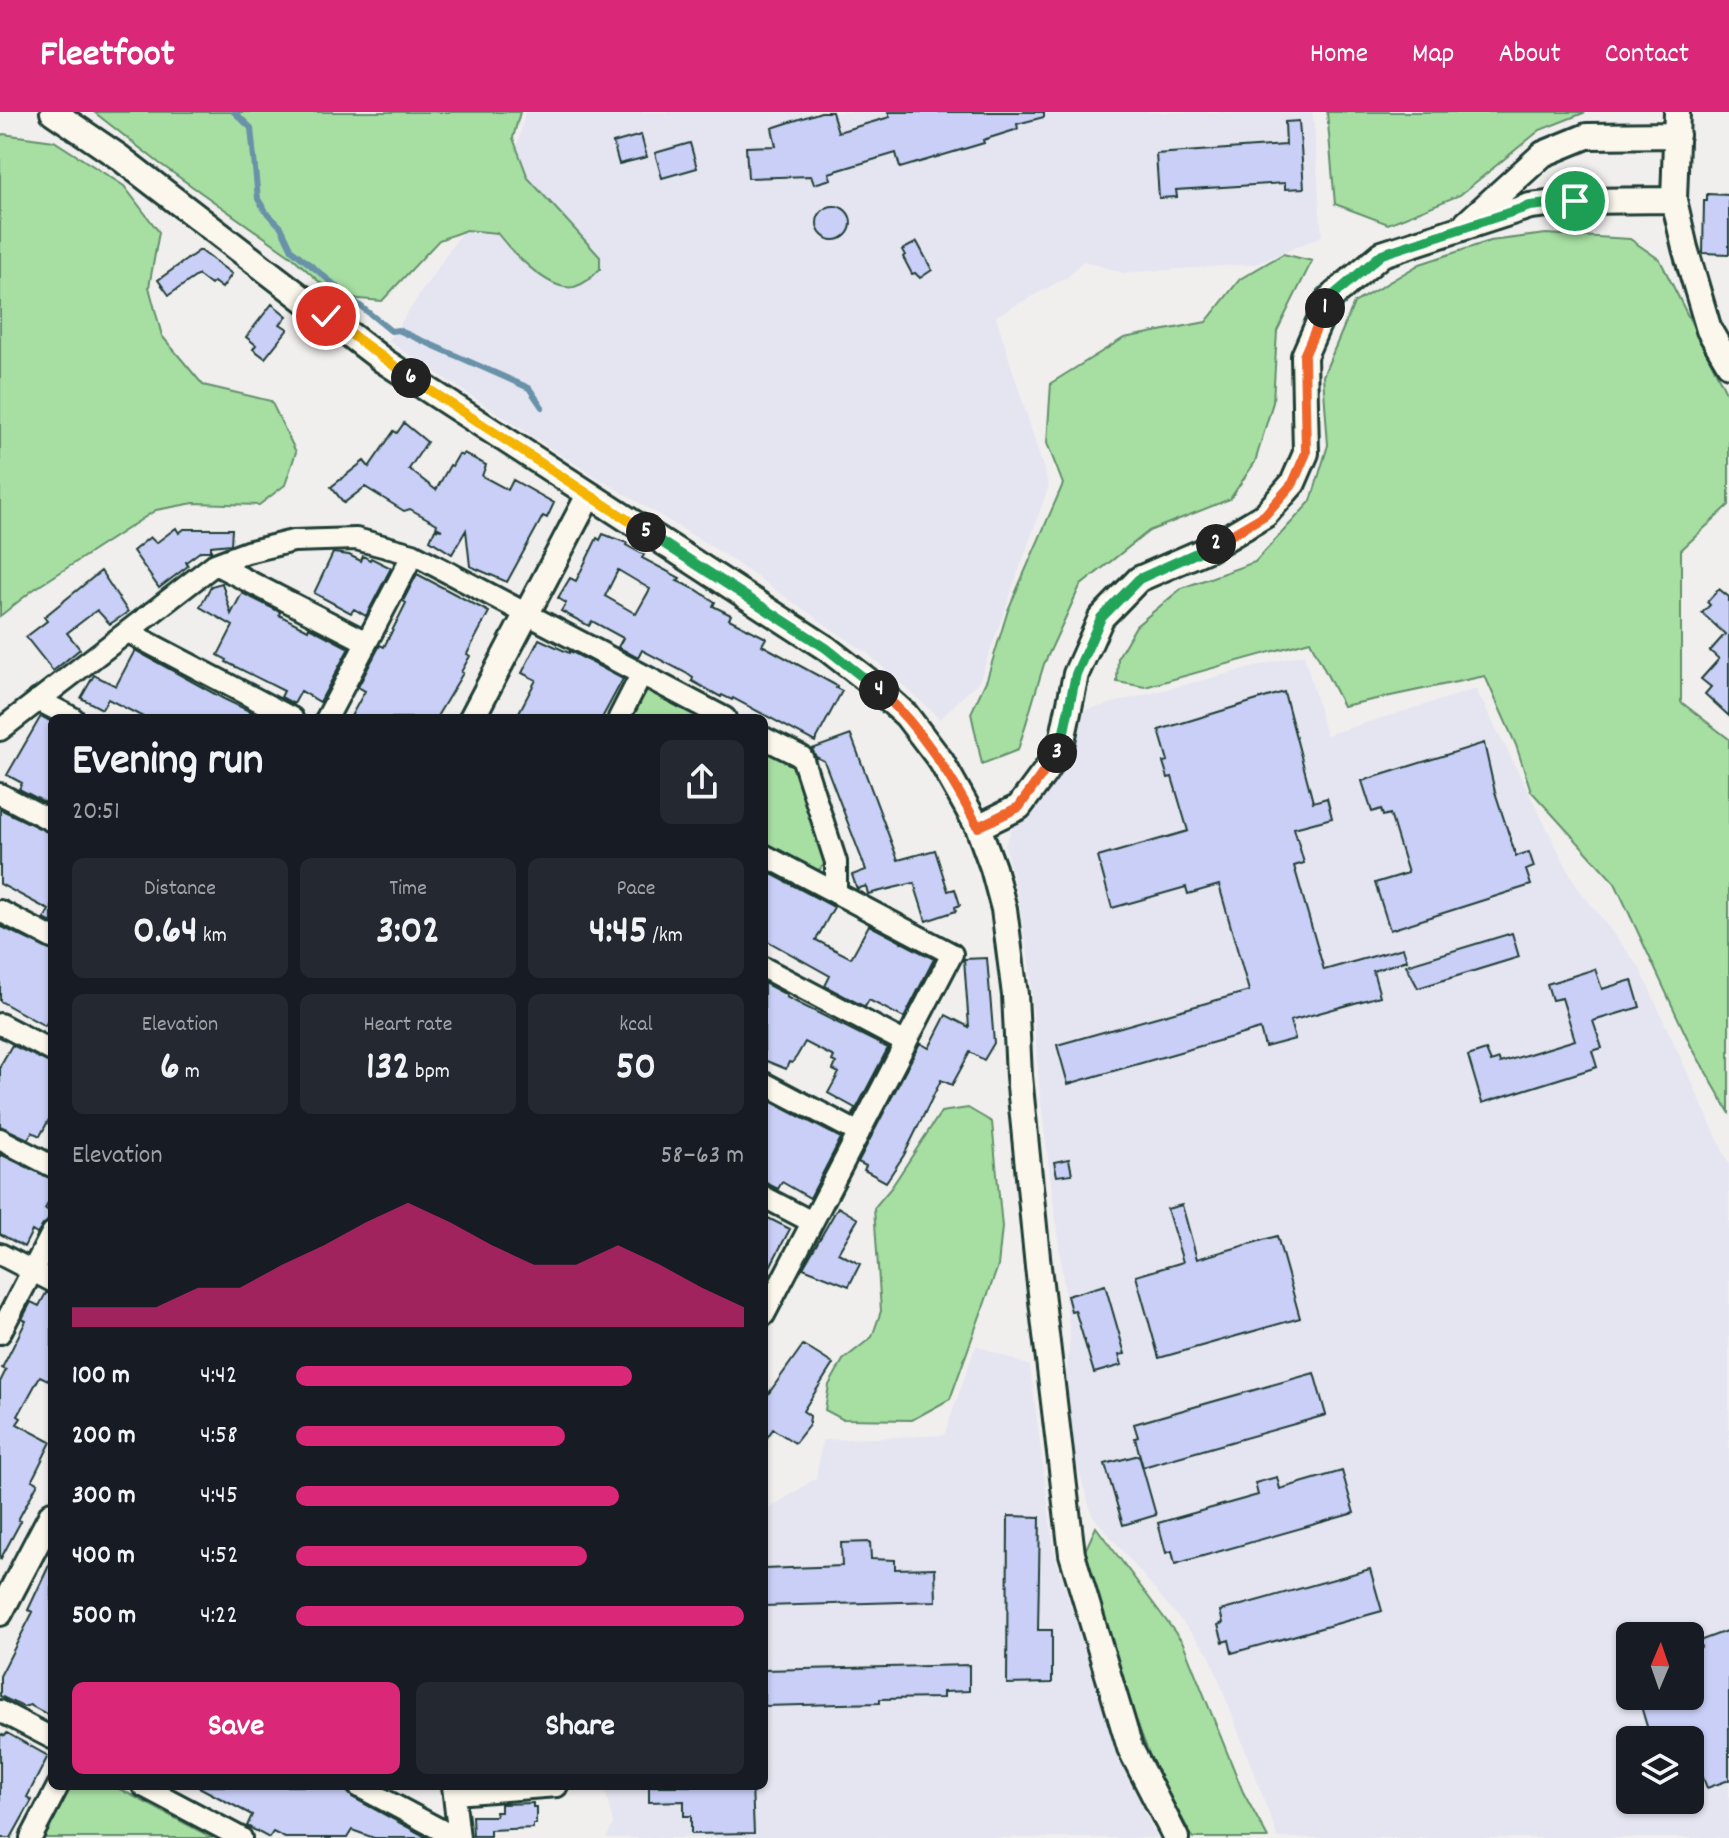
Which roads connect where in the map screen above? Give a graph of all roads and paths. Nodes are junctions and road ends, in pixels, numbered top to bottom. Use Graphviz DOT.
graph roads {
  1 [pos="53,112"];
  2 [pos="1677,123"];
  3 [pos="1674,200"];
  4 [pos="1463,227"];
  5 [pos="1729,364"];
  6 [pos="589,495"];
  7 [pos="413,554"];
  8 [pos="215,564"];
  9 [pos="526,614"];
  10 [pos="128,632"];
  11 [pos="367,642"];
  12 [pos="641,675"];
  13 [pos="38,700"];
  14 [pos="65,714"];
  15 [pos="284,714"];
  16 [pos="329,714"];
  17 [pos="474,714"];
  18 [pos="621,714"];
  19 [pos="717,714"];
  20 [pos="0,730"];
  21 [pos="768,740"];
  22 [pos="0,794"];
  23 [pos="48,819"];
  24 [pos="978,827"];
  25 [pos="768,857"];
  26 [pos="836,892"];
  27 [pos="0,911"];
  28 [pos="48,936"];
  29 [pos="768,970"];
  30 [pos="0,1024"];
  31 [pos="906,1043"];
  32 [pos="48,1049"];
  33 [pos="768,1085"];
  34 [pos="859,1133"];
  35 [pos="0,1139"];
  36 [pos="48,1164"];
  37 [pos="768,1199"];
  38 [pos="812,1222"];
  39 [pos="48,1241"];
  40 [pos="0,1254"];
  41 [pos="33,1271"];
  42 [pos="48,1279"];
  43 [pos="768,1306"];
  44 [pos="0,1333"];
  45 [pos="48,1522"];
  46 [pos="0,1613"];
  47 [pos="0,1711"];
  48 [pos="48,1736"];
  49 [pos="56,1790"];
  50 [pos="151,1790"];
  51 [pos="366,1790"];
  52 [pos="454,1790"];
  53 [pos="31,1838"];
  54 [pos="241,1838"];
  55 [pos="458,1838"];
  56 [pos="1176,1838"];
  1 -- 6 [label="street"];
  2 -- 3 [label="street"];
  2 -- 4 [label="street"];
  3 -- 4 [label="street"];
  3 -- 5 [label="street"];
  4 -- 24 [label="street"];
  6 -- 9 [label="street"];
  6 -- 24 [label="street"];
  7 -- 8 [label="street"];
  7 -- 9 [label="street"];
  7 -- 11 [label="street"];
  8 -- 10 [label="street"];
  8 -- 11 [label="street"];
  9 -- 12 [label="street"];
  9 -- 17 [label="street"];
  10 -- 13 [label="street"];
  10 -- 15 [label="street"];
  11 -- 16 [label="street"];
  12 -- 18 [label="street"];
  12 -- 19 [label="street"];
  13 -- 14 [label="street"];
  13 -- 20 [label="street"];
  21 -- 26 [label="street"];
  22 -- 23 [label="street"];
  24 -- 56 [label="street"];
  25 -- 26 [label="street"];
  26 -- 31 [label="street"];
  27 -- 28 [label="street"];
  29 -- 31 [label="street"];
  30 -- 32 [label="street"];
  31 -- 34 [label="street"];
  33 -- 34 [label="street"];
  34 -- 38 [label="street"];
  35 -- 36 [label="street"];
  37 -- 38 [label="street"];
  38 -- 43 [label="street"];
  39 -- 41 [label="street"];
  40 -- 41 [label="street"];
  41 -- 42 [label="street"];
  41 -- 44 [label="street"];
  45 -- 46 [label="street"];
  47 -- 48 [label="street"];
  49 -- 53 [label="street"];
  50 -- 54 [label="street"];
  51 -- 55 [label="street"];
  52 -- 55 [label="street"];
}
